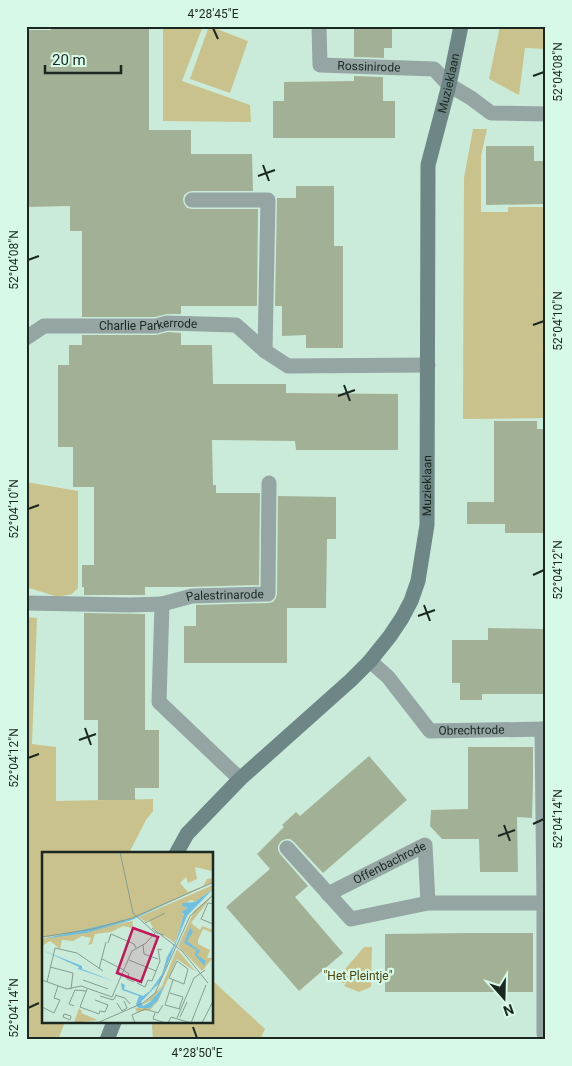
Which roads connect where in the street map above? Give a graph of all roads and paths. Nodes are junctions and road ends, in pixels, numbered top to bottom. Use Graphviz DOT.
graph roads {
  1 [pos="319,26"];
  2 [pos="461,26"];
  3 [pos="449,85"];
  4 [pos="546,114"];
  5 [pos="192,200"];
  6 [pos="26,338"];
  7 [pos="266,351"];
  8 [pos="428,365"];
  9 [pos="269,483"];
  10 [pos="26,603"];
  11 [pos="162,604"];
  12 [pos="370,661"];
  13 [pos="544,729"];
  14 [pos="240,778"];
  15 [pos="287,848"];
  16 [pos="177,852"];
  17 [pos="328,894"];
  18 [pos="428,903"];
  19 [pos="544,903"];
  20 [pos="114,1024"];
  21 [pos="115,1024"];
  22 [pos="544,1034"];
  23 [pos="107,1040"];
  24 [pos="117,1040"];
  1 -- 3 [label="street, Rossinirode"];
  2 -- 3 [label="street, Muzieklaan"];
  3 -- 4 [label="street"];
  3 -- 8 [label="street, Muzieklaan"];
  5 -- 7 [label="street"];
  6 -- 7 [label="street, Charlie Parkerrode"];
  7 -- 8 [label="street, Charlie Parkerrode"];
  8 -- 12 [label="street, Muzieklaan"];
  9 -- 11 [label="street, Palestrinarode"];
  10 -- 11 [label="street, Palestrinarode"];
  11 -- 14 [label="street"];
  12 -- 13 [label="street, Obrechtrode"];
  12 -- 14 [label="street, Muzieklaan"];
  13 -- 19 [label="street"];
  14 -- 16 [label="street, Muzieklaan"];
  15 -- 17 [label="street"];
  17 -- 18 [label="street"];
  17 -- 18 [label="street, Offenbachrode"];
  18 -- 19 [label="street"];
  19 -- 22 [label="street"];
  20 -- 23 [label="street"];
  21 -- 24 [label="street"];
}
